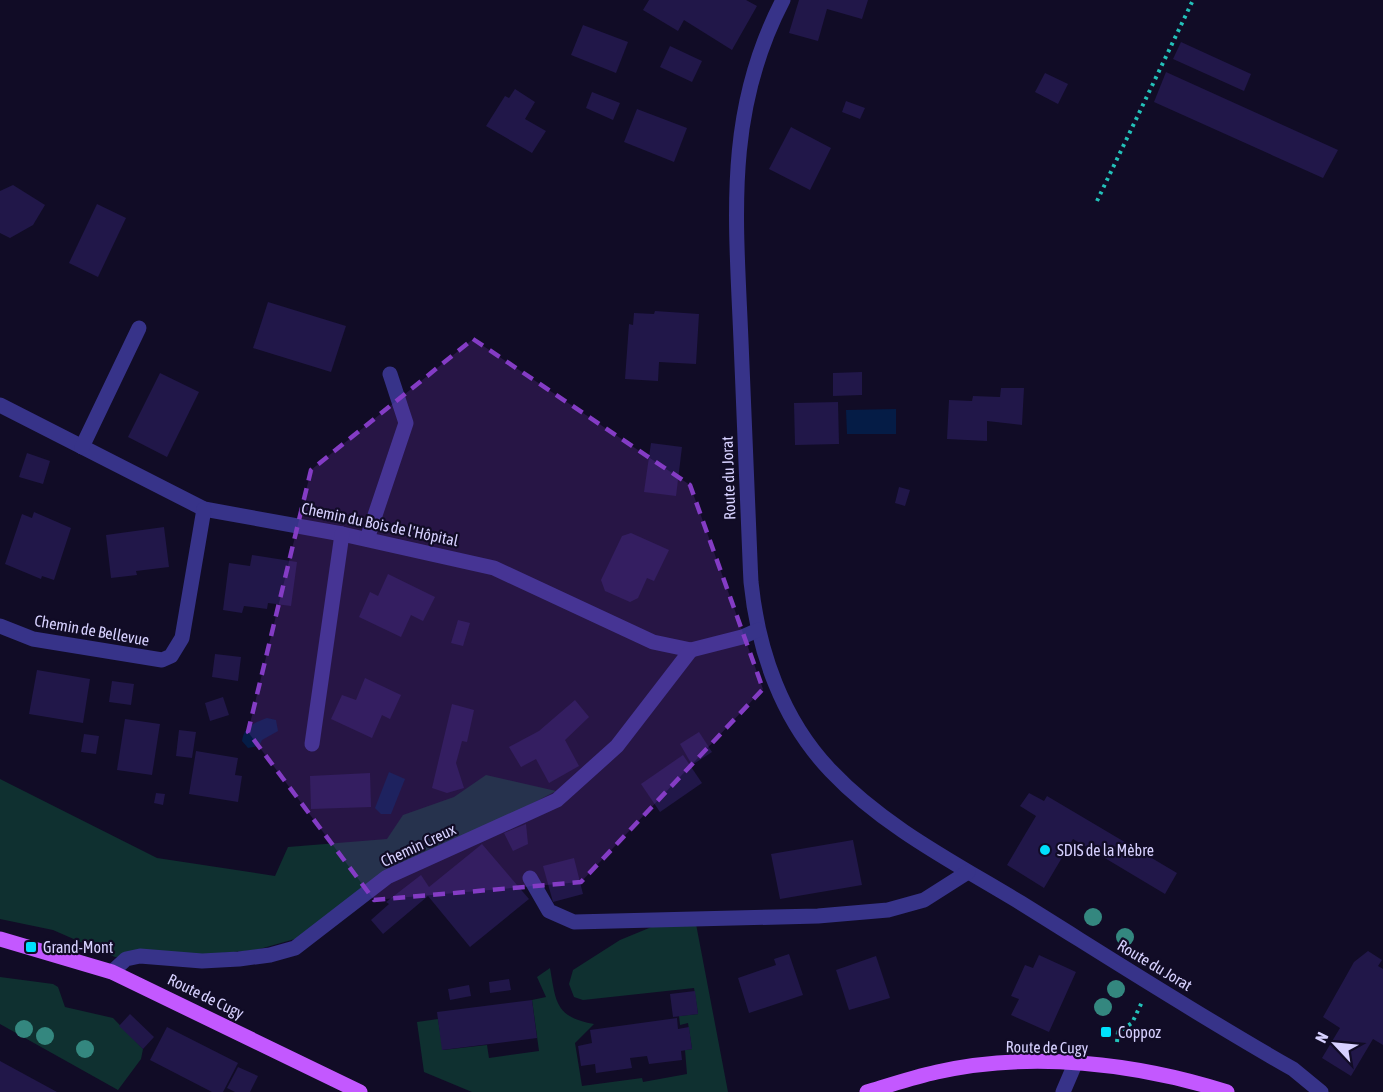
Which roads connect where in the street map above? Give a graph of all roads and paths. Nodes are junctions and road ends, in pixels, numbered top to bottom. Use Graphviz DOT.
graph roads {
  1 [pos="783,0"];
  2 [pos="1193,0"];
  3 [pos="1097,201"];
  4 [pos="139,328"];
  5 [pos="390,374"];
  6 [pos="0,405"];
  7 [pos="82,447"];
  8 [pos="204,509"];
  9 [pos="342,534"];
  10 [pos="367,539"];
  11 [pos="0,626"];
  12 [pos="758,630"];
  13 [pos="691,650"];
  14 [pos="312,744"];
  15 [pos="968,872"];
  16 [pos="530,878"];
  17 [pos="0,939"];
  18 [pos="31,947"];
  19 [pos="0,948"];
  20 [pos="112,972"];
  21 [pos="1142,1002"];
  22 [pos="1117,1042"];
  23 [pos="1075,1064"];
  24 [pos="360,1092"];
  25 [pos="867,1092"];
  26 [pos="1063,1092"];
  27 [pos="1227,1092"];
  28 [pos="1321,1092"];
  1 -- 12 [label="street, Route du Jorat"];
  2 -- 3 [label="path"];
  4 -- 7 [label="street"];
  5 -- 10 [label="street"];
  6 -- 7 [label="street, Chemin du Bois de l'Hôpital"];
  7 -- 8 [label="street, Chemin du Bois de l'Hôpital"];
  8 -- 9 [label="street, Chemin du Bois de l'Hôpital"];
  8 -- 11 [label="street, Chemin de Bellevue"];
  9 -- 10 [label="street, Chemin du Bois de l'Hôpital"];
  9 -- 14 [label="street"];
  10 -- 13 [label="street, Chemin du Bois de l'Hôpital"];
  12 -- 13 [label="street, Chemin du Bois de l'Hôpital"];
  12 -- 15 [label="street, Route du Jorat"];
  13 -- 20 [label="street, Chemin Creux"];
  15 -- 16 [label="street"];
  15 -- 28 [label="street, Route du Jorat"];
  17 -- 18 [label="main road, Route de Cugy"];
  18 -- 19 [label="main road, Route de Cugy"];
  18 -- 20 [label="main road, Route de Cugy"];
  20 -- 24 [label="main road, Route de Cugy"];
  21 -- 22 [label="path"];
  23 -- 25 [label="main road, Route de Cugy"];
  23 -- 26 [label="street"];
  23 -- 27 [label="main road, Route de Cugy"];
}
